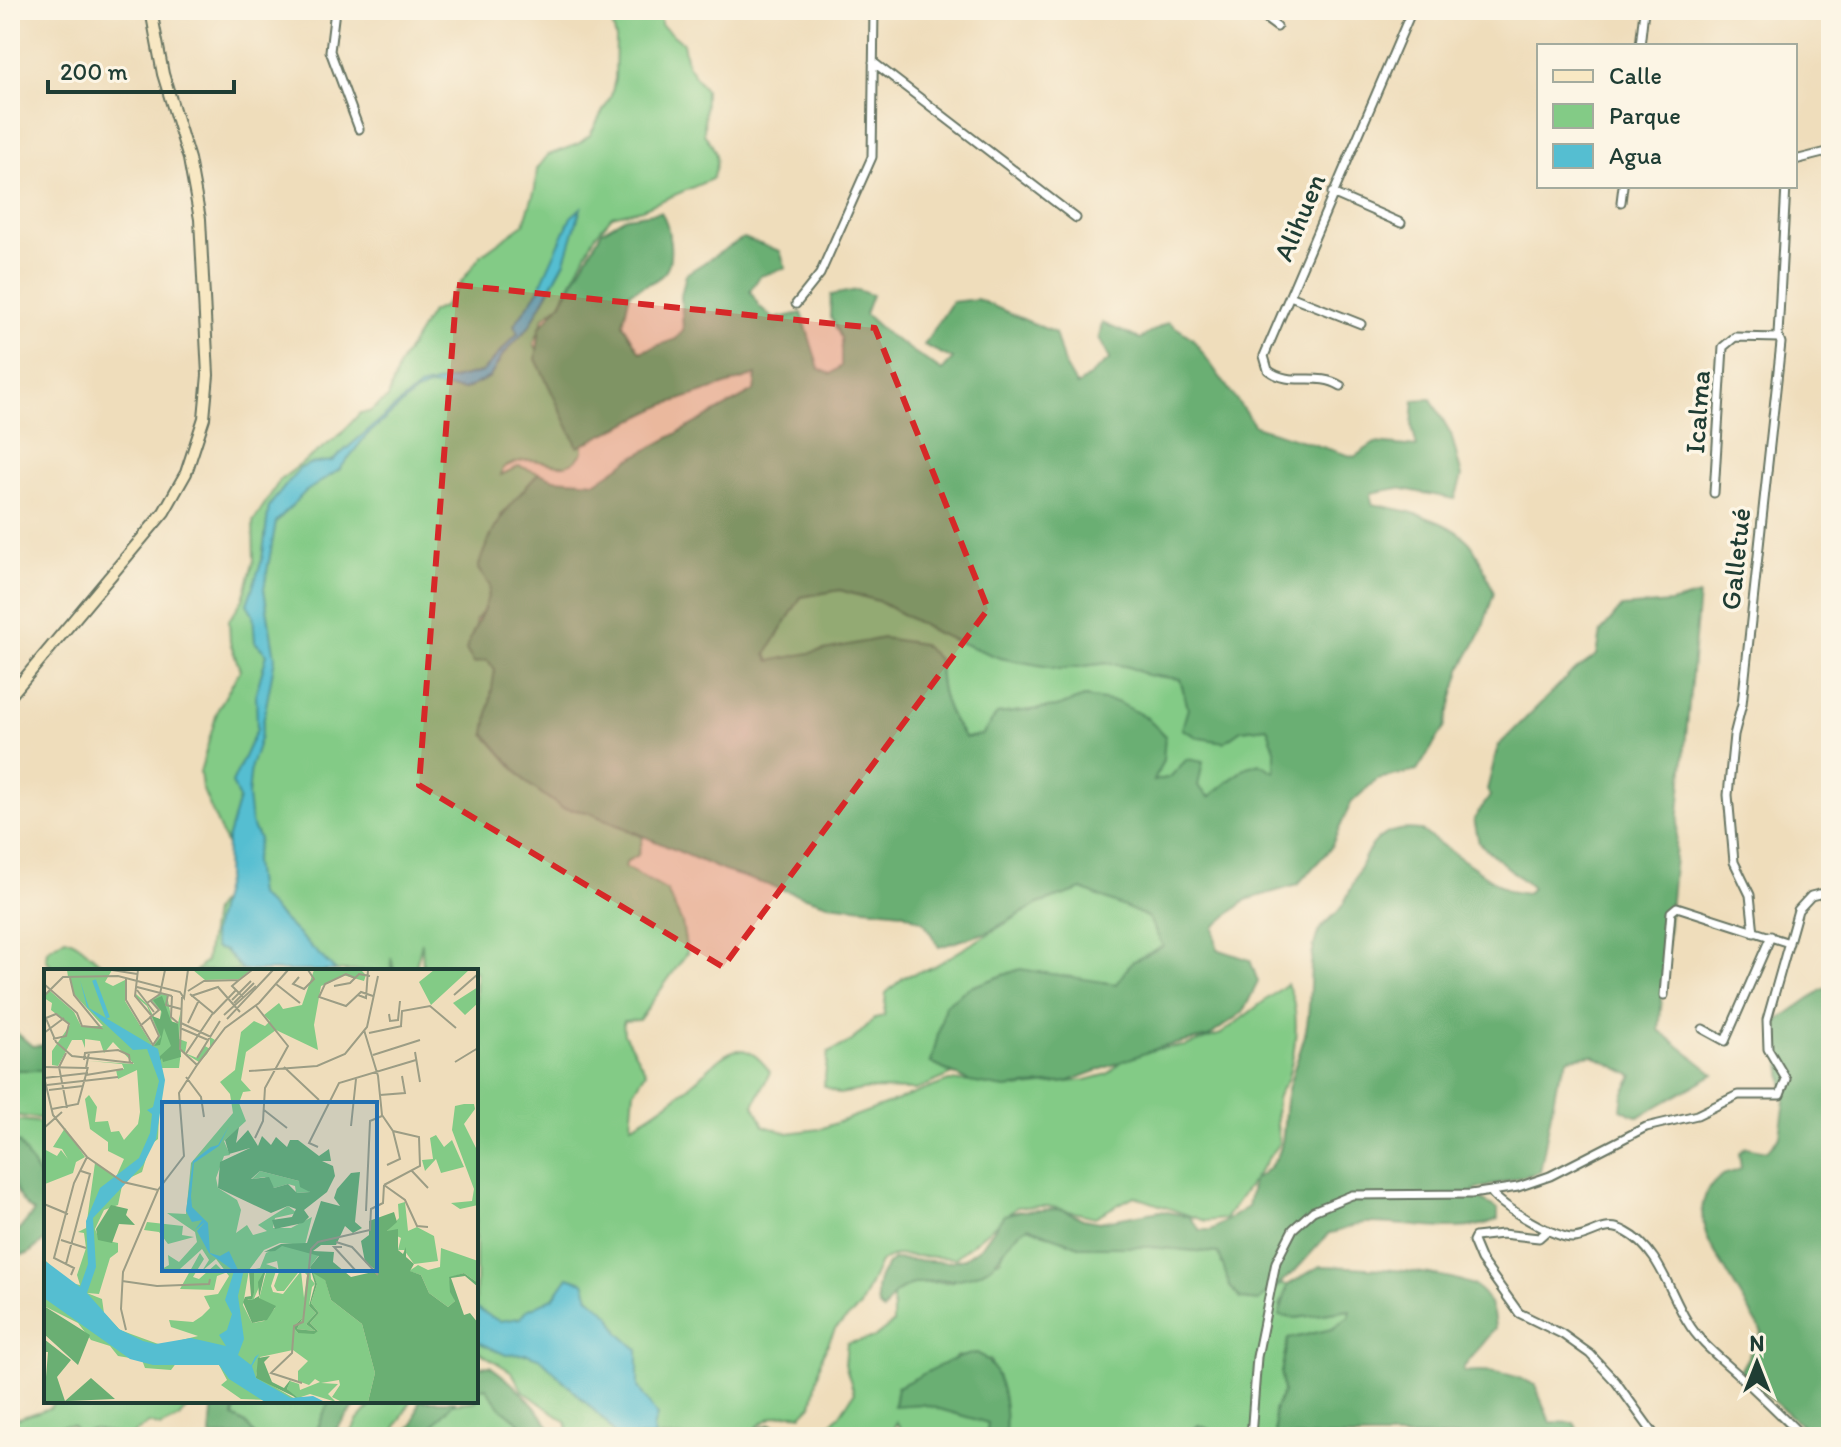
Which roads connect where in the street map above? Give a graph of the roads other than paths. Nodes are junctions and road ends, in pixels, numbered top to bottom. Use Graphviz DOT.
graph roads {
  1 [pos="151,10"];
  2 [pos="335,10"];
  3 [pos="874,10"];
  4 [pos="1254,10"];
  5 [pos="1412,10"];
  6 [pos="1644,10"];
  7 [pos="1277,27"];
  8 [pos="1640,44"];
  9 [pos="873,62"];
  10 [pos="359,129"];
  11 [pos="1831,151"];
  12 [pos="1797,160"];
  13 [pos="1623,188"];
  14 [pos="1786,188"];
  15 [pos="1332,193"];
  16 [pos="1621,202"];
  17 [pos="1076,218"];
  18 [pos="1401,223"];
  19 [pos="1290,296"];
  20 [pos="796,304"];
  21 [pos="1361,324"];
  22 [pos="1779,338"];
  23 [pos="1341,386"];
  24 [pos="1714,493"];
  25 [pos="10,696"];
  26 [pos="1831,891"];
  27 [pos="1754,933"];
  28 [pos="1771,936"];
  29 [pos="1789,943"];
  30 [pos="1664,995"];
  31 [pos="1703,1029"];
  32 [pos="1491,1192"];
  33 [pos="1548,1230"];
  34 [pos="1251,1437"];
  35 [pos="1656,1437"];
  36 [pos="1803,1437"];
  1 -- 25 [label="street"];
  2 -- 10 [label="street"];
  3 -- 9 [label="street"];
  4 -- 7 [label="street"];
  5 -- 15 [label="street, Alihuen"];
  6 -- 8 [label="street"];
  9 -- 17 [label="street"];
  9 -- 20 [label="street"];
  11 -- 12 [label="street"];
  13 -- 16 [label="street"];
  14 -- 22 [label="street, Galletué"];
  15 -- 18 [label="street"];
  15 -- 19 [label="street, Alihuen"];
  19 -- 21 [label="street"];
  19 -- 23 [label="street, Alihuen"];
  22 -- 24 [label="street, Icalma"];
  22 -- 27 [label="street, Galletué"];
  26 -- 29 [label="street"];
  27 -- 28 [label="street"];
  27 -- 30 [label="street"];
  28 -- 29 [label="street"];
  28 -- 31 [label="street"];
  29 -- 32 [label="street"];
  32 -- 33 [label="street"];
  32 -- 34 [label="street"];
  33 -- 35 [label="street"];
  33 -- 36 [label="street"];
}
